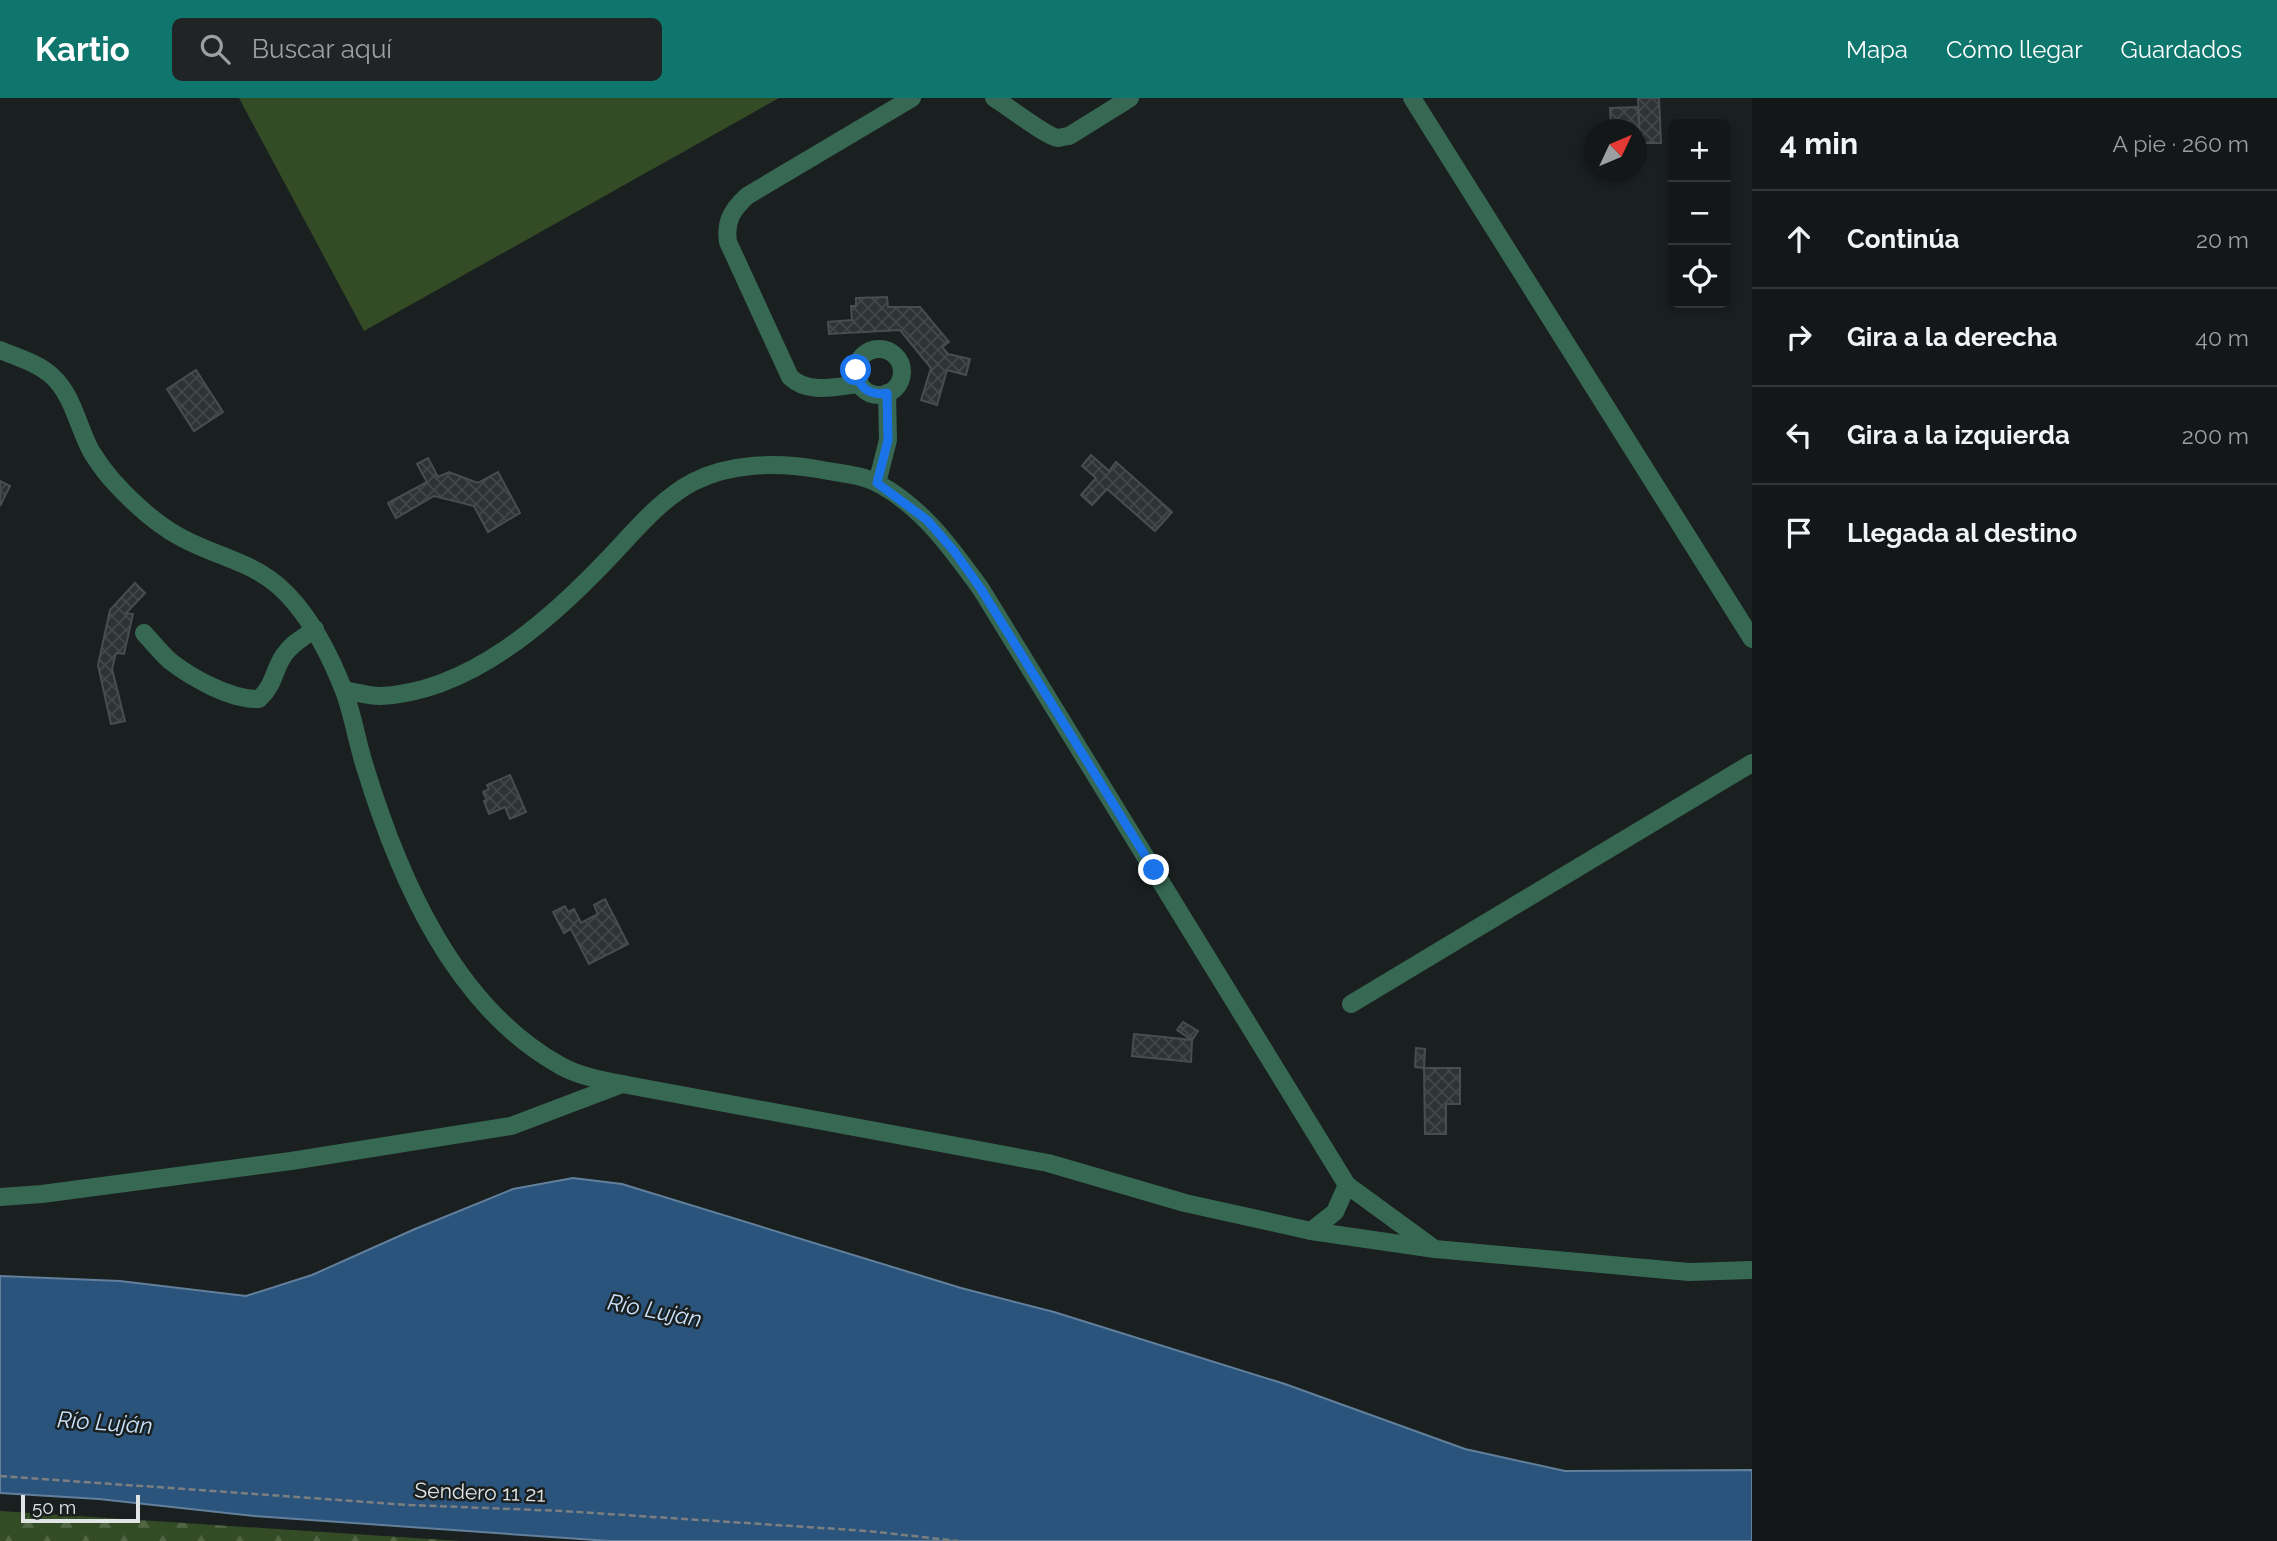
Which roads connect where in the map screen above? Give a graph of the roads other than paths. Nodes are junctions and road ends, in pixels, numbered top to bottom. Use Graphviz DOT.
graph roads {
  1 [pos="912,98"];
  2 [pos="993,98"];
  3 [pos="1130,98"];
  4 [pos="1412,98"];
  5 [pos="0,350"];
  6 [pos="860,384"];
  7 [pos="887,393"];
  8 [pos="877,483"];
  9 [pos="315,629"];
  10 [pos="144,633"];
  11 [pos="1752,639"];
  12 [pos="344,690"];
  13 [pos="1752,763"];
  14 [pos="1351,1004"];
  15 [pos="622,1084"];
  16 [pos="1347,1185"];
  17 [pos="0,1197"];
  18 [pos="1311,1231"];
  19 [pos="1435,1249"];
  20 [pos="1752,1270"];
  1 -- 6 [label="street"];
  2 -- 3 [label="street"];
  4 -- 11 [label="street"];
  5 -- 9 [label="street"];
  6 -- 7 [label="street"];
  6 -- 7 [label="street"];
  7 -- 8 [label="street"];
  8 -- 12 [label="street"];
  8 -- 16 [label="street"];
  9 -- 10 [label="street"];
  9 -- 12 [label="street"];
  12 -- 15 [label="street"];
  13 -- 14 [label="street"];
  15 -- 17 [label="street"];
  15 -- 18 [label="street"];
  16 -- 18 [label="street"];
  16 -- 19 [label="street"];
  18 -- 19 [label="street"];
  19 -- 20 [label="street"];
}
